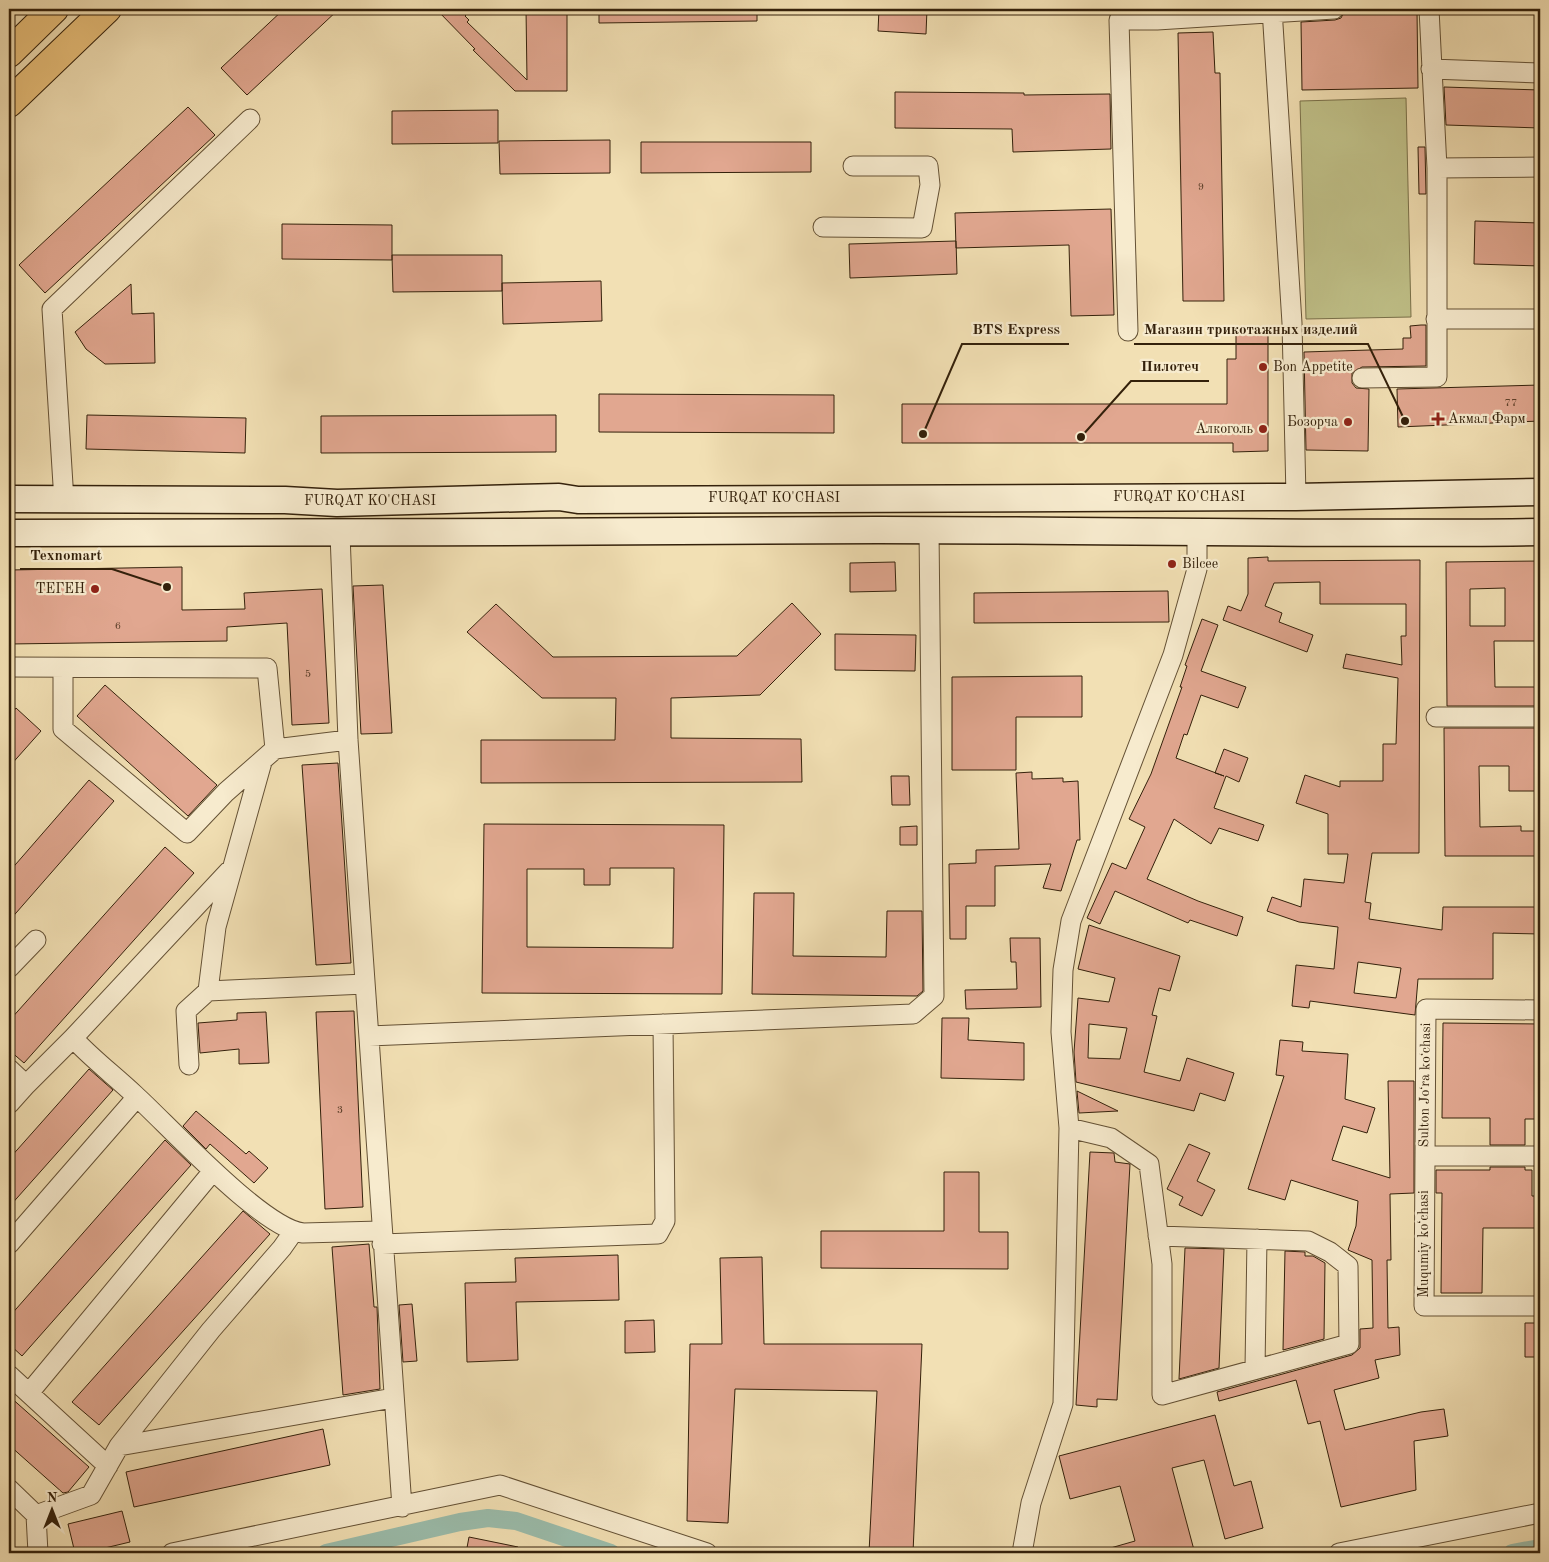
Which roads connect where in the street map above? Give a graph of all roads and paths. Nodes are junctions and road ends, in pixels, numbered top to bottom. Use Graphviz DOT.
graph roads {
  1 [pos="54,9"];
  2 [pos="107,9"];
  3 [pos="1334,9"];
  4 [pos="1430,9"];
  5 [pos="1272,11"];
  6 [pos="9,53"];
  7 [pos="1431,69"];
  8 [pos="1540,73"];
  9 [pos="9,103"];
  10 [pos="250,119"];
  11 [pos="853,166"];
  12 [pos="1540,167"];
  13 [pos="1437,168"];
  14 [pos="823,227"];
  15 [pos="1436,319"];
  16 [pos="1540,319"];
  17 [pos="1128,331"];
  18 [pos="1362,378"];
  19 [pos="1540,492"];
  20 [pos="1296,496"];
  21 [pos="9,499"];
  22 [pos="64,501"];
  23 [pos="929,530"];
  24 [pos="1197,531"];
  25 [pos="1540,532"];
  26 [pos="9,533"];
  27 [pos="340,534"];
  28 [pos="9,667"];
  29 [pos="62,669"];
  30 [pos="1540,717"];
  31 [pos="1436,718"];
  32 [pos="348,740"];
  33 [pos="268,755"];
  34 [pos="231,869"];
  35 [pos="36,940"];
  36 [pos="9,968"];
  37 [pos="366,984"];
  38 [pos="208,991"];
  39 [pos="1540,1010"];
  40 [pos="663,1024"];
  41 [pos="369,1036"];
  42 [pos="73,1038"];
  43 [pos="189,1065"];
  44 [pos="9,1069"];
  45 [pos="26,1085"];
  46 [pos="137,1096"];
  47 [pos="9,1104"];
  48 [pos="1069,1128"];
  49 [pos="1424,1156"];
  50 [pos="1540,1156"];
  51 [pos="213,1171"];
  52 [pos="294,1232"];
  53 [pos="1158,1236"];
  54 [pos="381,1237"];
  55 [pos="1257,1239"];
  56 [pos="9,1244"];
  57 [pos="1540,1306"];
  58 [pos="1255,1369"];
  59 [pos="9,1375"];
  60 [pos="29,1393"];
  61 [pos="393,1398"];
  62 [pos="119,1446"];
  63 [pos="108,1466"];
  64 [pos="9,1489"];
  65 [pos="402,1506"];
  66 [pos="1540,1513"];
  67 [pos="36,1514"];
  68 [pos="38,1553"];
  69 [pos="172,1553"];
  70 [pos="707,1553"];
  71 [pos="1022,1553"];
  72 [pos="1339,1553"];
  1 -- 6 [label="main road"];
  2 -- 9 [label="main road"];
  3 -- 5 [label="street"];
  4 -- 7 [label="street"];
  5 -- 17 [label="street"];
  5 -- 20 [label="street"];
  7 -- 8 [label="street"];
  7 -- 13 [label="street"];
  10 -- 22 [label="street"];
  11 -- 14 [label="street"];
  12 -- 13 [label="street"];
  13 -- 15 [label="street"];
  15 -- 16 [label="street"];
  15 -- 18 [label="street"];
  19 -- 20 [label="main road, FURQAT KO'CHASI"];
  20 -- 22 [label="main road, FURQAT KO'CHASI"];
  21 -- 22 [label="main road, FURQAT KO'CHASI"];
  23 -- 24 [label="main road"];
  23 -- 27 [label="main road"];
  23 -- 40 [label="street"];
  24 -- 25 [label="main road"];
  24 -- 48 [label="street"];
  26 -- 27 [label="main road"];
  27 -- 32 [label="street"];
  28 -- 29 [label="street"];
  29 -- 33 [label="street"];
  29 -- 33 [label="street"];
  30 -- 31 [label="street"];
  32 -- 33 [label="street"];
  32 -- 37 [label="street"];
  33 -- 34 [label="street"];
  34 -- 38 [label="street"];
  34 -- 42 [label="street"];
  35 -- 36 [label="street"];
  37 -- 38 [label="street"];
  37 -- 41 [label="street"];
  38 -- 43 [label="street"];
  39 -- 49 [label="street, Sulton Joʻra koʻchasi"];
  40 -- 41 [label="street"];
  40 -- 54 [label="street"];
  41 -- 54 [label="street"];
  42 -- 45 [label="street"];
  42 -- 46 [label="street"];
  44 -- 45 [label="street"];
  45 -- 47 [label="street"];
  46 -- 51 [label="street"];
  46 -- 56 [label="street"];
  48 -- 53 [label="street"];
  48 -- 71 [label="street"];
  49 -- 50 [label="street"];
  49 -- 57 [label="street, Muqumiy koʻchasi"];
  51 -- 52 [label="street"];
  51 -- 60 [label="street"];
  52 -- 54 [label="street"];
  52 -- 62 [label="street"];
  53 -- 55 [label="street"];
  53 -- 58 [label="street"];
  54 -- 61 [label="street"];
  55 -- 58 [label="street"];
  55 -- 58 [label="street"];
  59 -- 60 [label="street"];
  60 -- 63 [label="street"];
  61 -- 62 [label="street"];
  61 -- 65 [label="street"];
  62 -- 63 [label="street"];
  63 -- 67 [label="street"];
  64 -- 67 [label="street"];
  65 -- 69 [label="street"];
  65 -- 70 [label="street"];
  66 -- 72 [label="street"];
  67 -- 68 [label="street"];
}
